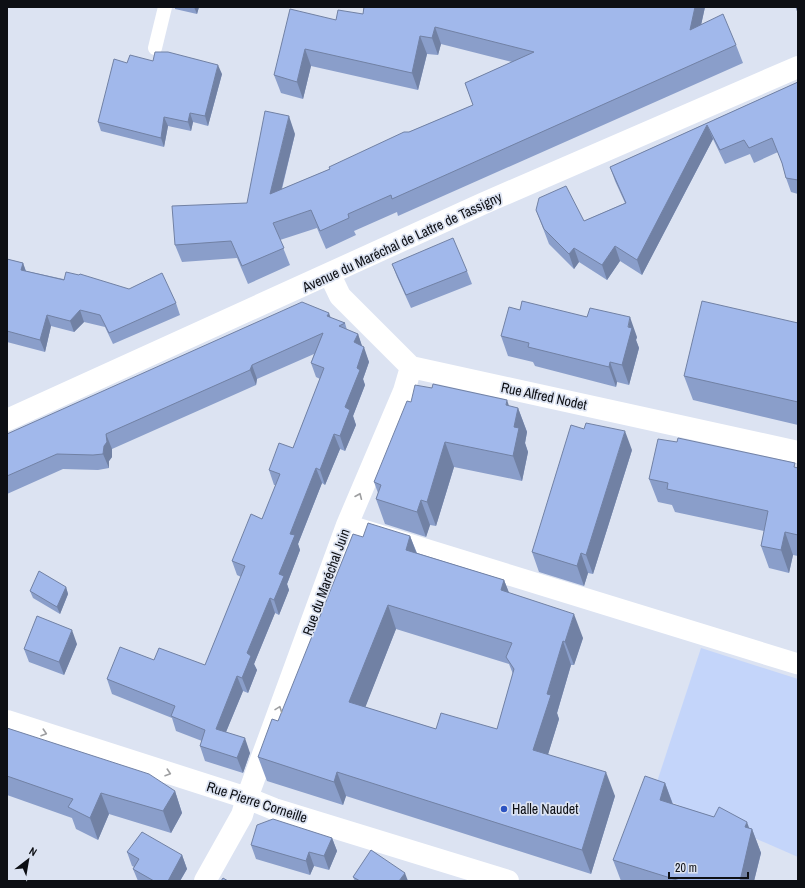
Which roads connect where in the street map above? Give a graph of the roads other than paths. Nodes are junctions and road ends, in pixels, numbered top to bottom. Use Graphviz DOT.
graph roads {
  1 [pos="165,7"];
  2 [pos="155,48"];
  3 [pos="798,67"];
  4 [pos="330,275"];
  5 [pos="411,367"];
  6 [pos="7,420"];
  7 [pos="798,452"];
  8 [pos="346,525"];
  9 [pos="798,664"];
  10 [pos="7,722"];
  11 [pos="246,798"];
  12 [pos="205,881"];
  13 [pos="508,881"];
  1 -- 2 [label="lane"];
  3 -- 4 [label="street, Avenue du Maréchal de Lattre de Tassigny"];
  4 -- 5 [label="street"];
  4 -- 6 [label="street, Avenue du Maréchal de Lattre de Tassigny"];
  5 -- 7 [label="street, Rue Alfred Nodet"];
  8 -- 5 [label="street, Rue du Maréchal Juin, one-way"];
  8 -- 9 [label="street"];
  11 -- 8 [label="street, Rue du Maréchal Juin, one-way"];
  10 -- 11 [label="street, Rue Pierre Corneille, one-way"];
  11 -- 12 [label="street, Rue du Maréchal Juin"];
  11 -- 13 [label="street, Rue Pierre Corneille"];
}
